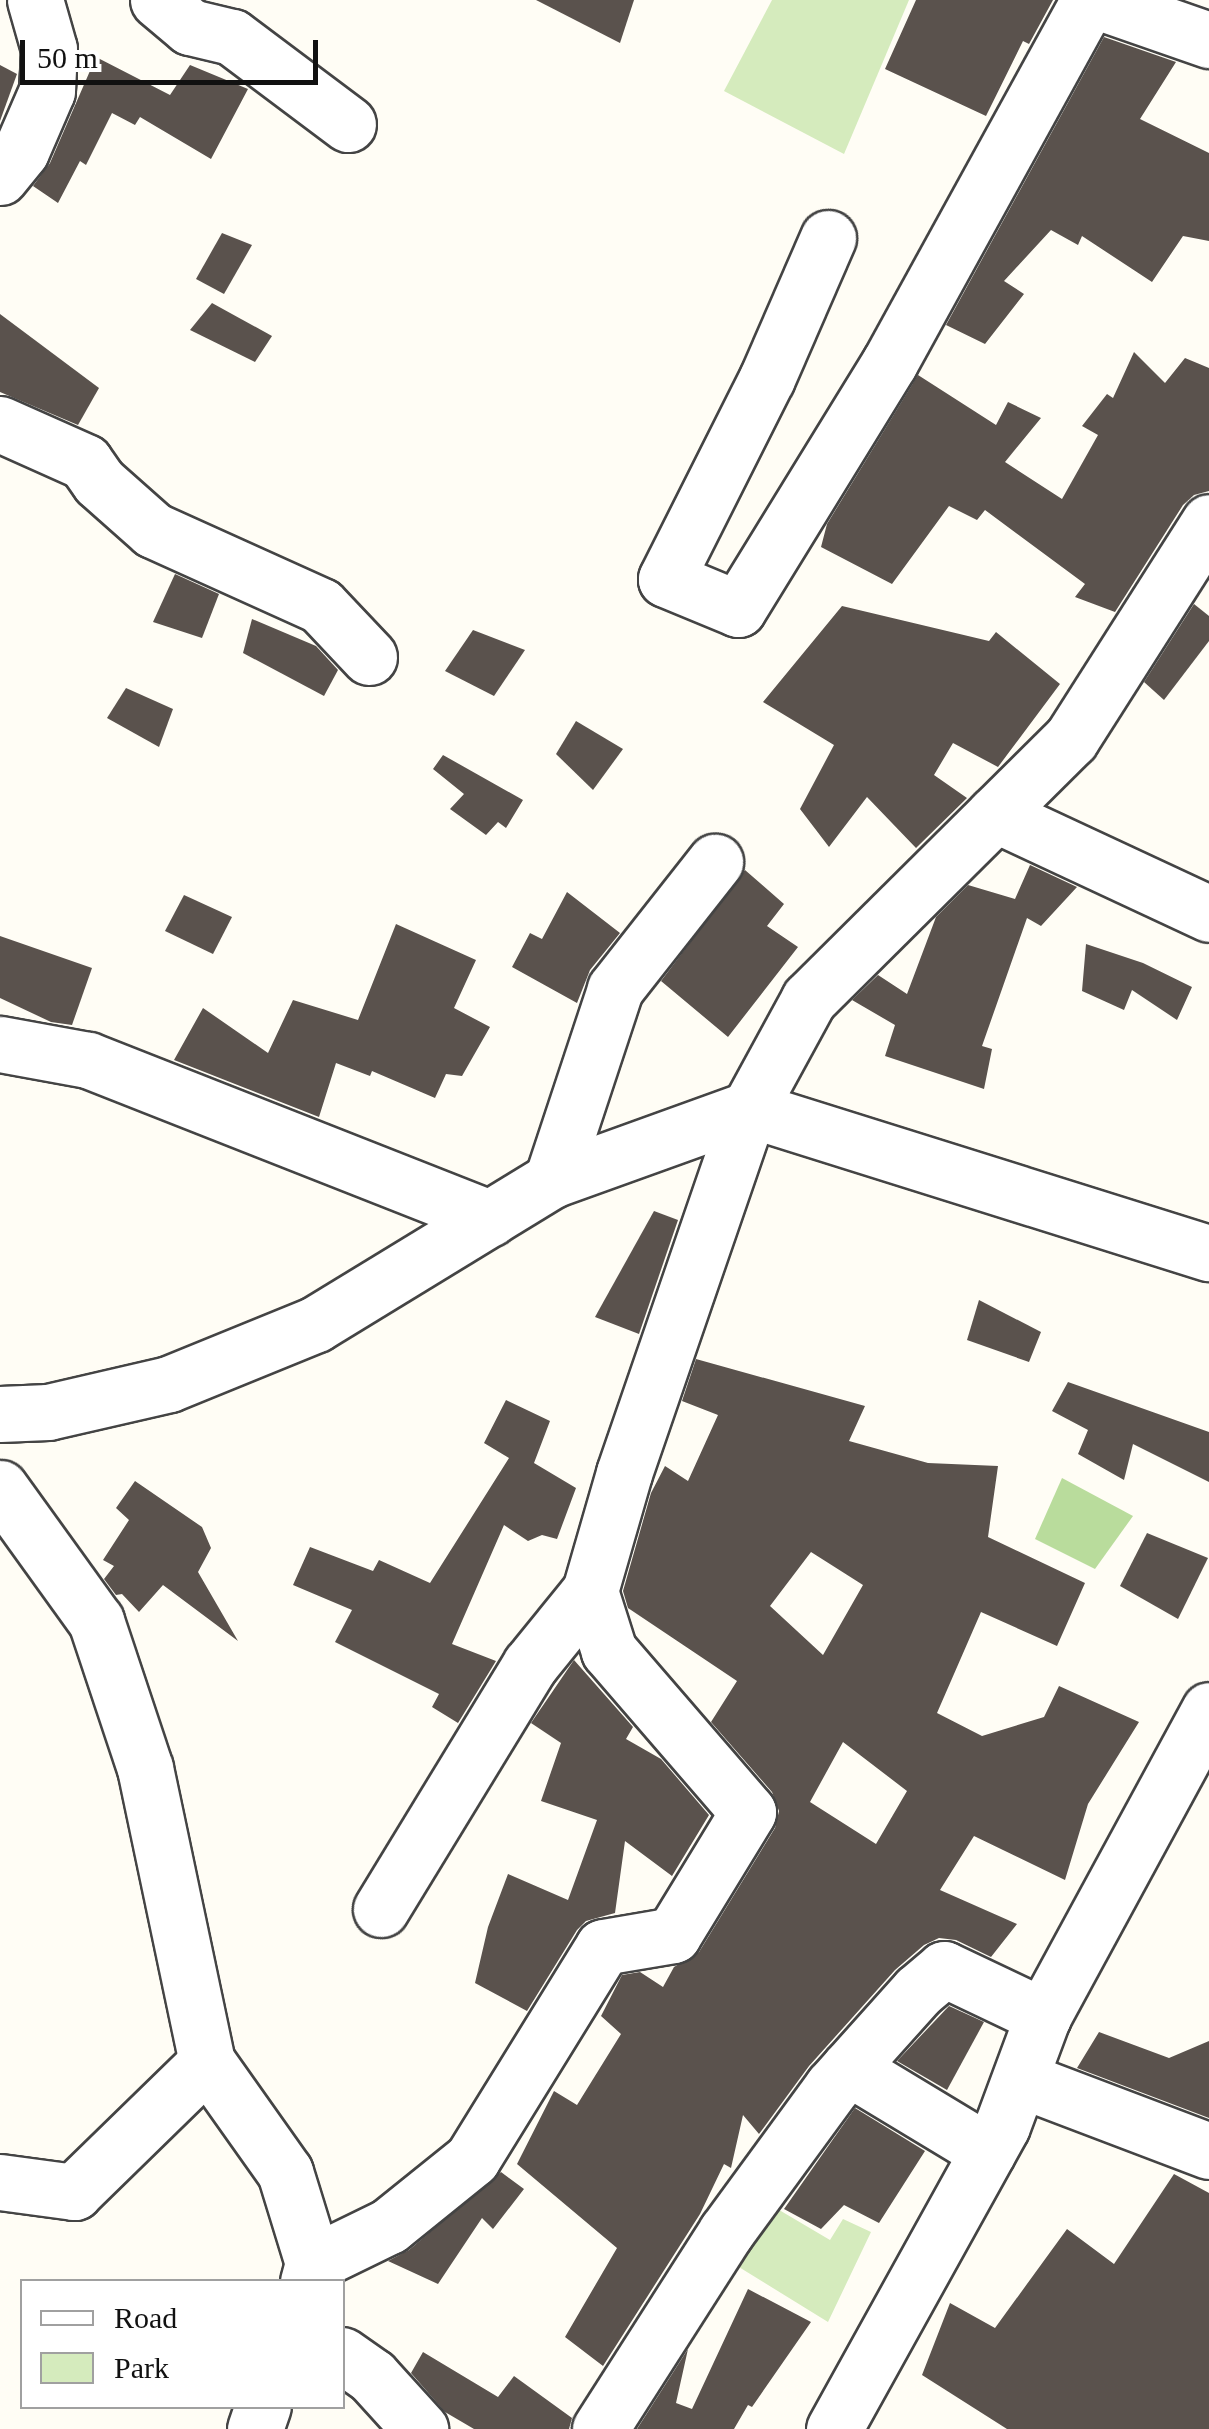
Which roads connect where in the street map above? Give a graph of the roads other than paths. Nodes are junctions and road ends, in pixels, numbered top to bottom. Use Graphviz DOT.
graph roads {
  1 [pos="35,0"];
  2 [pos="158,0"];
  3 [pos="1091,0"];
  4 [pos="1209,40"];
  5 [pos="348,124"];
  6 [pos="0,177"];
  7 [pos="828,238"];
  8 [pos="0,424"];
  9 [pos="1209,522"];
  10 [pos="1192,585"];
  11 [pos="369,657"];
  12 [pos="995,814"];
  13 [pos="716,862"];
  14 [pos="1209,914"];
  15 [pos="0,1044"];
  16 [pos="749,1109"];
  17 [pos="552,1180"];
  18 [pos="490,1218"];
  19 [pos="1209,1253"];
  20 [pos="0,1414"];
  21 [pos="0,1488"];
  22 [pos="590,1591"];
  23 [pos="1209,1710"];
  24 [pos="1194,1775"];
  25 [pos="381,1909"];
  26 [pos="1043,2016"];
  27 [pos="207,2062"];
  28 [pos="848,2068"];
  29 [pos="1022,2080"];
  30 [pos="1209,2151"];
  31 [pos="988,2152"];
  32 [pos="0,2182"];
  33 [pos="310,2272"];
  34 [pos="345,2356"];
  35 [pos="420,2429"];
  36 [pos="600,2429"];
  37 [pos="834,2429"];
  1 -- 6 [label="street"];
  2 -- 5 [label="street"];
  3 -- 4 [label="street"];
  3 -- 7 [label="street"];
  8 -- 11 [label="street"];
  9 -- 10 [label="street"];
  10 -- 12 [label="street"];
  12 -- 14 [label="street"];
  12 -- 16 [label="street"];
  13 -- 17 [label="street"];
  15 -- 18 [label="street"];
  16 -- 17 [label="street"];
  16 -- 19 [label="street"];
  16 -- 22 [label="street"];
  17 -- 18 [label="street"];
  18 -- 20 [label="street"];
  21 -- 27 [label="street"];
  22 -- 25 [label="street"];
  22 -- 33 [label="street"];
  23 -- 24 [label="street"];
  24 -- 26 [label="street"];
  26 -- 28 [label="street"];
  26 -- 29 [label="street"];
  27 -- 32 [label="street"];
  27 -- 33 [label="street"];
  28 -- 31 [label="street"];
  28 -- 36 [label="street"];
  29 -- 30 [label="street"];
  29 -- 31 [label="street"];
  31 -- 37 [label="street"];
  34 -- 35 [label="street"];
}
